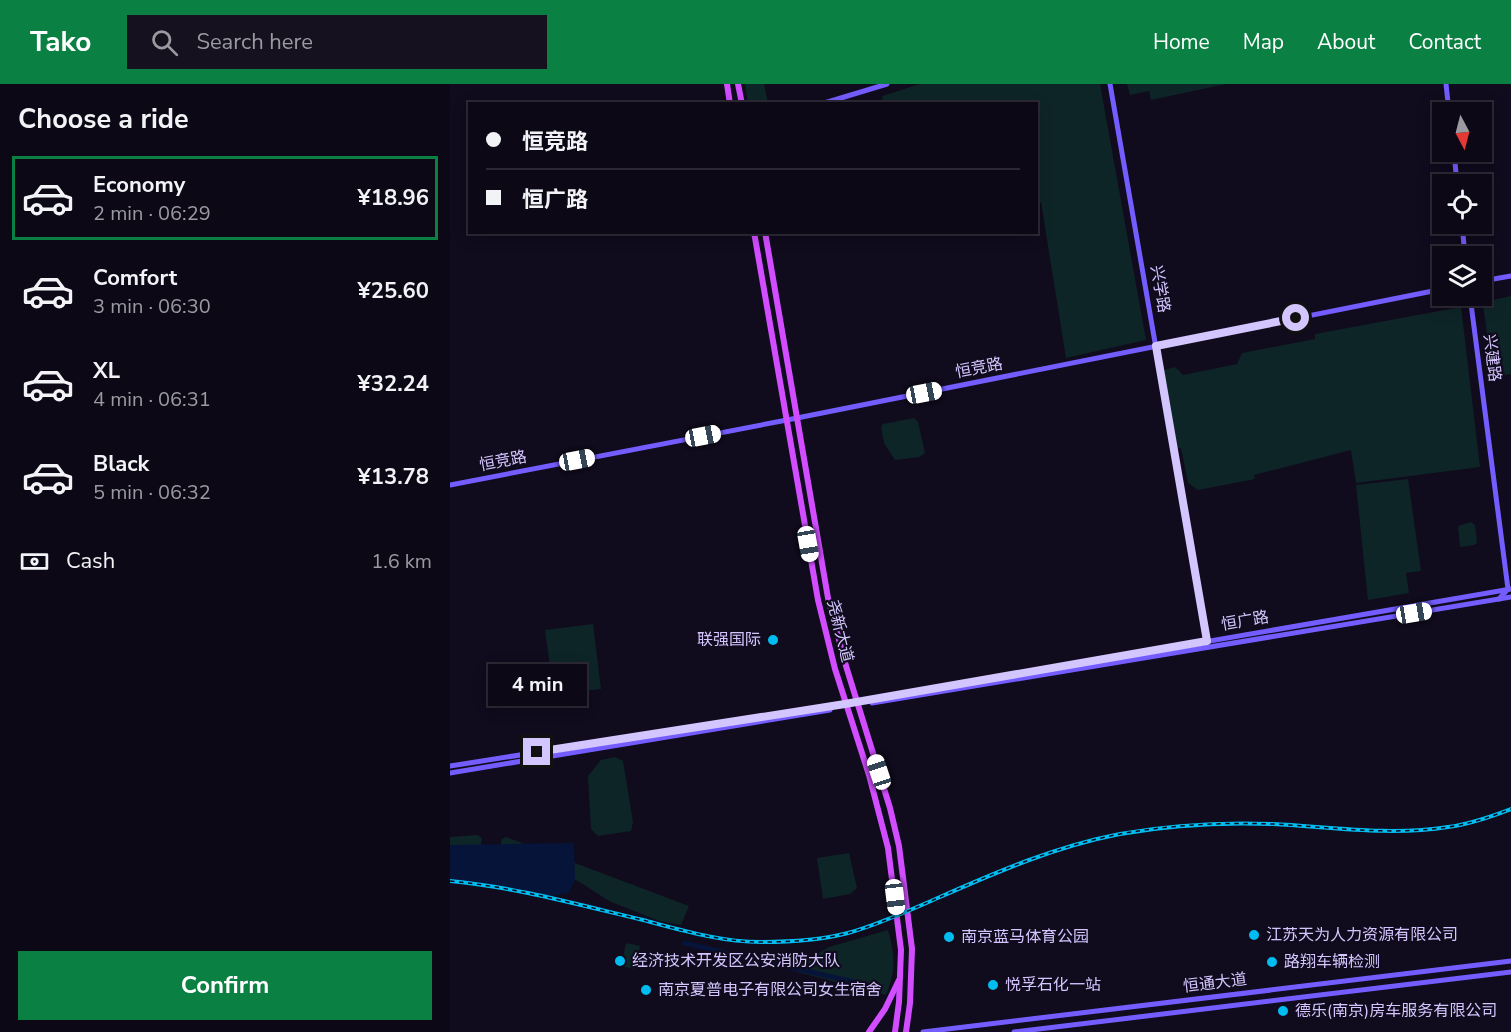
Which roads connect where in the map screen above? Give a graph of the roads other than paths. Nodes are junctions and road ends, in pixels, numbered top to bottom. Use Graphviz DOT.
graph roads {
  1 [pos="727,84"];
  2 [pos="738,84"];
  3 [pos="887,84"];
  4 [pos="1110,84"];
  5 [pos="1446,84"];
  6 [pos="730,102"];
  7 [pos="742,102"];
  8 [pos="828,102"];
  9 [pos="1448,102"];
  10 [pos="754,234"];
  11 [pos="765,234"];
  12 [pos="1511,276"];
  13 [pos="1492,279"];
  14 [pos="1432,291"];
  15 [pos="1471,306"];
  16 [pos="1156,346"];
  17 [pos="797,418"];
  18 [pos="786,420"];
  19 [pos="450,485"];
  20 [pos="1509,589"];
  21 [pos="1511,597"];
  22 [pos="1499,599"];
  23 [pos="1207,641"];
  24 [pos="857,703"];
  25 [pos="846,705"];
  26 [pos="450,766"];
  27 [pos="450,773"];
  28 [pos="1511,961"];
  29 [pos="1511,972"];
  30 [pos="901,977"];
  31 [pos="869,1032"];
  32 [pos="895,1032"];
  33 [pos="906,1032"];
  34 [pos="923,1032"];
  35 [pos="1014,1032"];
  1 -- 6 [label="main road"];
  2 -- 7 [label="main road"];
  3 -- 8 [label="street"];
  4 -- 16 [label="street, 兴学路"];
  5 -- 9 [label="street"];
  10 -- 18 [label="main road, 尧新大道"];
  11 -- 17 [label="main road, 尧新大道"];
  12 -- 13 [label="street"];
  14 -- 16 [label="street, 恒竞路"];
  15 -- 20 [label="street, 兴建路"];
  16 -- 17 [label="street, 恒竞路"];
  16 -- 23 [label="street, 兴学路"];
  17 -- 18 [label="street, 恒竞路"];
  17 -- 24 [label="main road, 尧新大道"];
  18 -- 19 [label="street, 恒竞路"];
  18 -- 25 [label="main road, 尧新大道"];
  20 -- 22 [label="street"];
  20 -- 23 [label="street, 恒广路"];
  21 -- 22 [label="street, 恒广路"];
  22 -- 24 [label="street, 恒广路"];
  23 -- 24 [label="street, 恒广路"];
  24 -- 25 [label="street, 恒广路"];
  24 -- 33 [label="main road, 尧新大道"];
  25 -- 26 [label="street, 恒广路"];
  25 -- 27 [label="street, 恒广路"];
  25 -- 30 [label="main road, 尧新大道"];
  28 -- 34 [label="street, 恒通大道"];
  29 -- 35 [label="street, 恒通大道"];
  30 -- 31 [label="main road"];
  30 -- 32 [label="main road, 尧新大道"];
}
